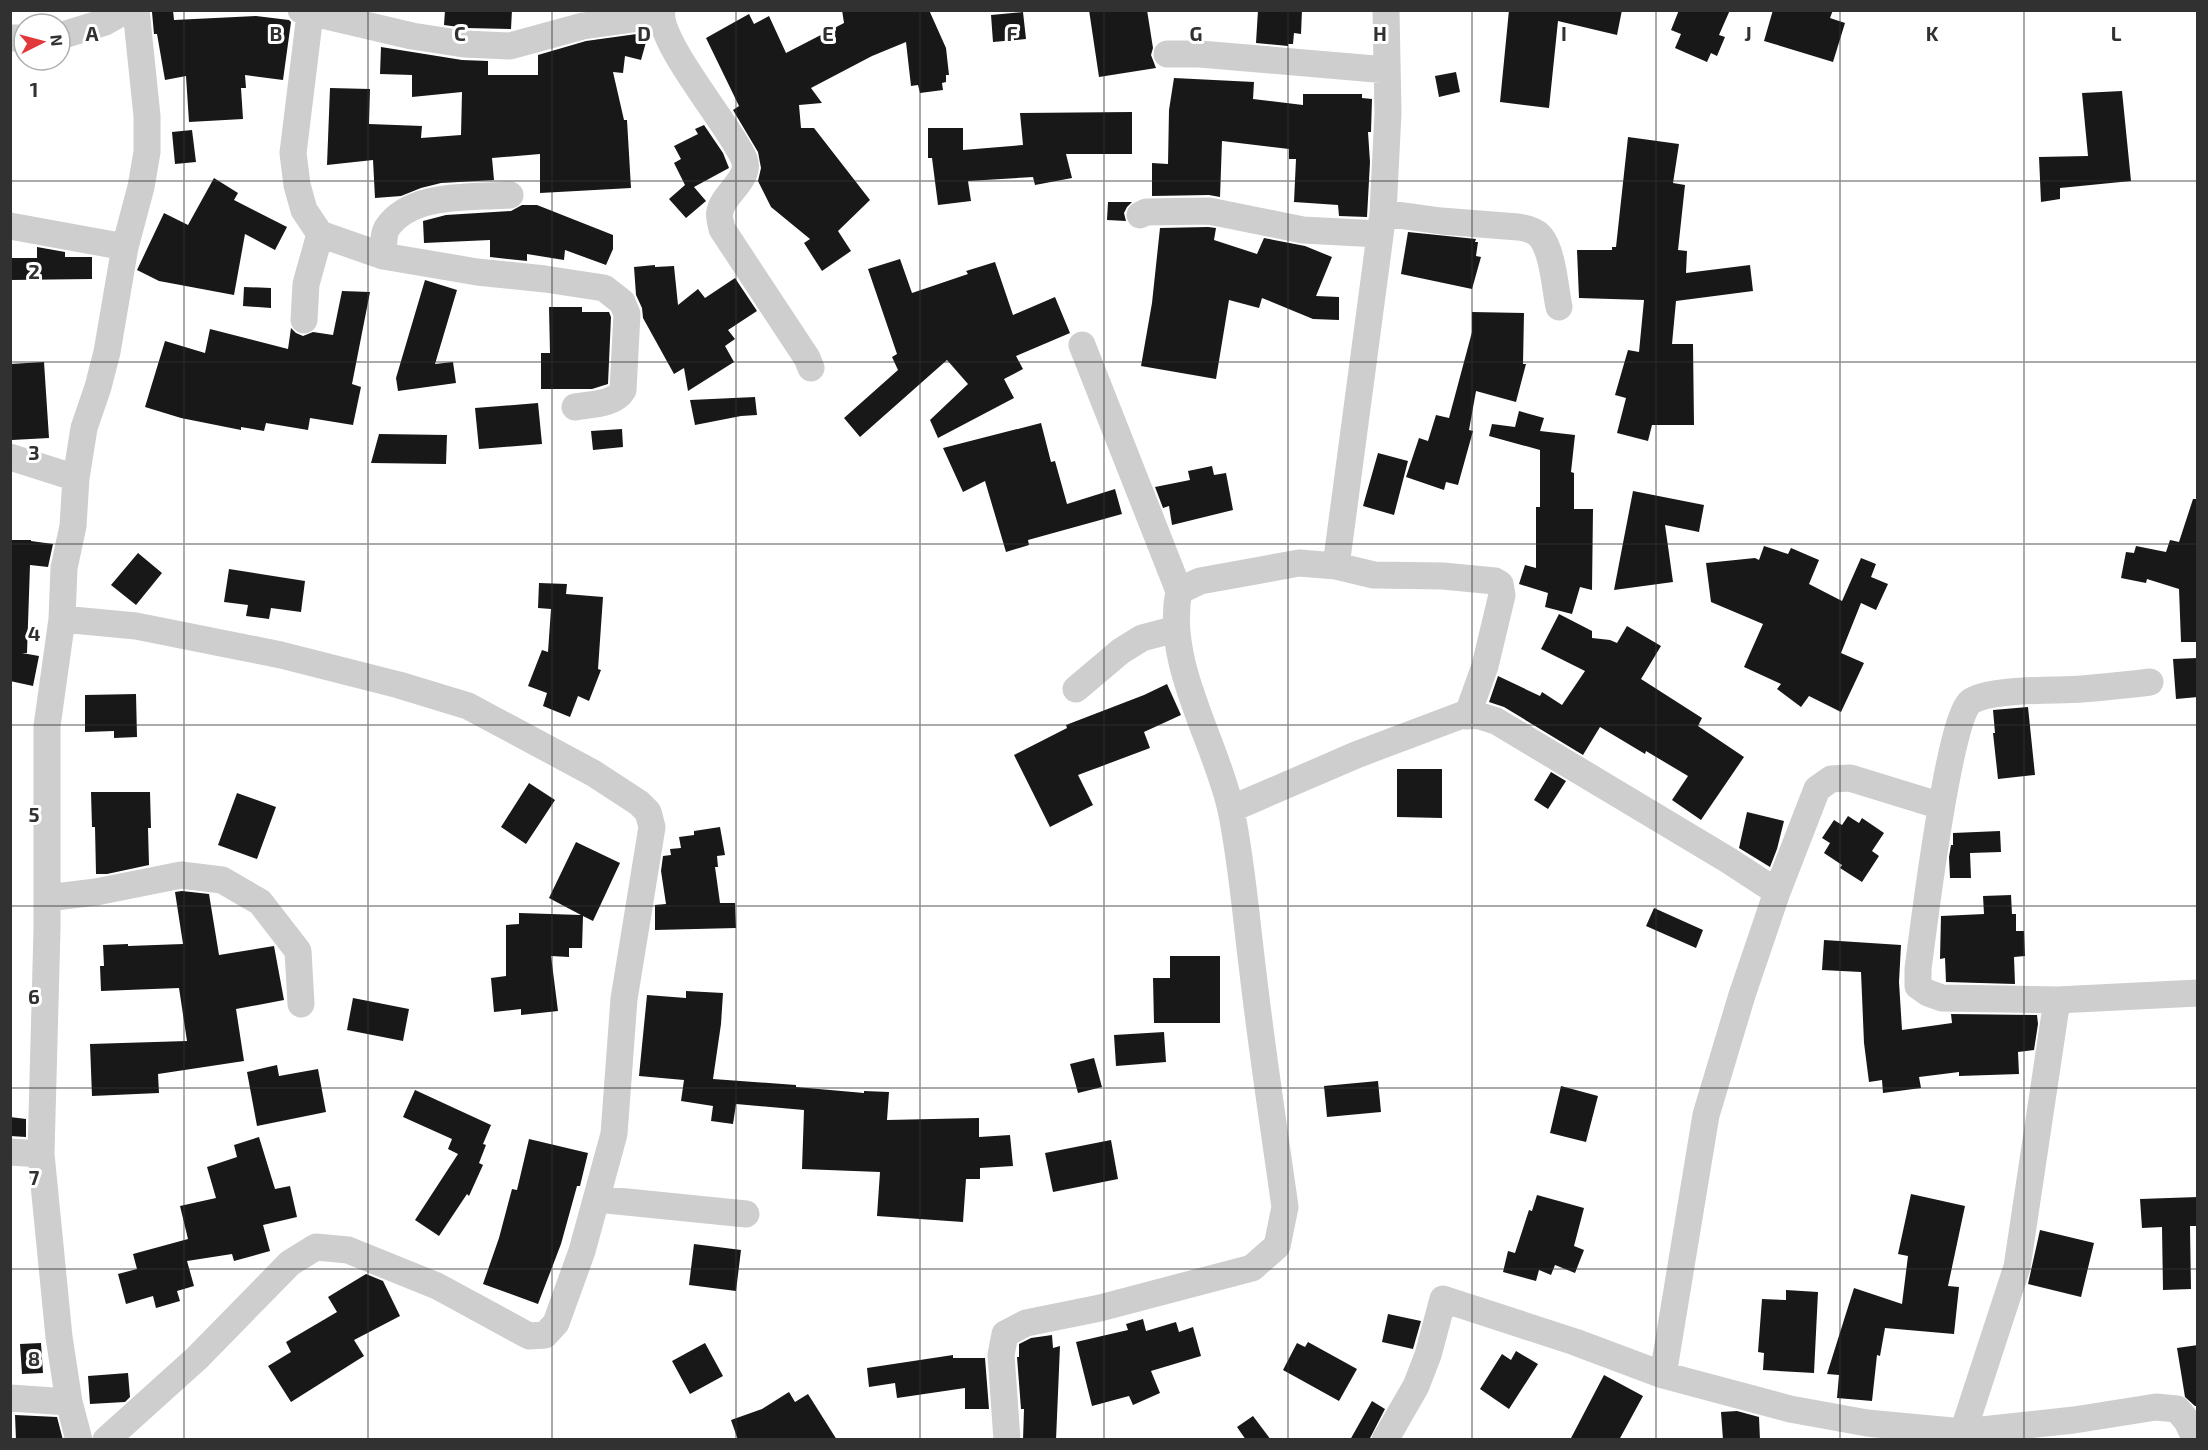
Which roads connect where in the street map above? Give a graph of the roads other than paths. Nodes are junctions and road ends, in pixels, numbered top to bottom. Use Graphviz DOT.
graph roads {
  1 [pos="126,10"];
  2 [pos="136,10"];
  3 [pos="1386,10"];
  4 [pos="306,12"];
  5 [pos="661,13"];
  6 [pos="72,32"];
  7 [pos="1167,54"];
  8 [pos="1387,70"];
  9 [pos="510,195"];
  10 [pos="1140,214"];
  11 [pos="1381,223"];
  12 [pos="10,226"];
  13 [pos="320,234"];
  14 [pos="125,246"];
  15 [pos="383,256"];
  16 [pos="1559,307"];
  17 [pos="304,320"];
  18 [pos="1082,345"];
  19 [pos="811,368"];
  20 [pos="575,407"];
  21 [pos="10,457"];
  22 [pos="76,478"];
  23 [pos="1336,566"];
  24 [pos="1179,591"];
  25 [pos="62,619"];
  26 [pos="1176,629"];
  27 [pos="2150,682"];
  28 [pos="1076,689"];
  29 [pos="1467,716"];
  30 [pos="1941,806"];
  31 [pos="1231,809"];
  32 [pos="1777,892"];
  33 [pos="47,898"];
  34 [pos="2198,993"];
  35 [pos="2057,1000"];
  36 [pos="301,1004"];
  37 [pos="10,1152"];
  38 [pos="41,1154"];
  39 [pos="597,1199"];
  40 [pos="746,1214"];
  41 [pos="1663,1375"];
  42 [pos="10,1398"];
  43 [pos="69,1402"];
  44 [pos="1963,1432"];
  45 [pos="79,1440"];
  46 [pos="106,1440"];
  47 [pos="1006,1440"];
  48 [pos="1385,1440"];
  49 [pos="2196,1440"];
  1 -- 6 [label="street"];
  2 -- 14 [label="street"];
  3 -- 8 [label="street"];
  4 -- 5 [label="street"];
  4 -- 13 [label="street"];
  5 -- 19 [label="street"];
  7 -- 8 [label="street"];
  8 -- 11 [label="street"];
  9 -- 15 [label="street"];
  10 -- 11 [label="street"];
  11 -- 16 [label="street"];
  11 -- 23 [label="street"];
  12 -- 14 [label="street"];
  13 -- 15 [label="street"];
  13 -- 17 [label="street"];
  14 -- 22 [label="street"];
  15 -- 20 [label="street"];
  18 -- 24 [label="street"];
  21 -- 22 [label="street"];
  22 -- 25 [label="street"];
  23 -- 24 [label="street"];
  23 -- 29 [label="street"];
  24 -- 26 [label="street"];
  25 -- 33 [label="street"];
  25 -- 39 [label="street"];
  26 -- 28 [label="street"];
  26 -- 31 [label="street"];
  27 -- 30 [label="street"];
  29 -- 31 [label="street"];
  29 -- 32 [label="street"];
  30 -- 32 [label="street"];
  30 -- 35 [label="street"];
  31 -- 47 [label="street"];
  32 -- 41 [label="street"];
  33 -- 36 [label="street"];
  33 -- 38 [label="street"];
  34 -- 35 [label="street"];
  35 -- 44 [label="street"];
  37 -- 38 [label="street"];
  38 -- 43 [label="street"];
  39 -- 40 [label="street"];
  39 -- 46 [label="street"];
  41 -- 44 [label="street"];
  41 -- 48 [label="street"];
  42 -- 43 [label="street"];
  43 -- 45 [label="street"];
  44 -- 49 [label="street"];
}
